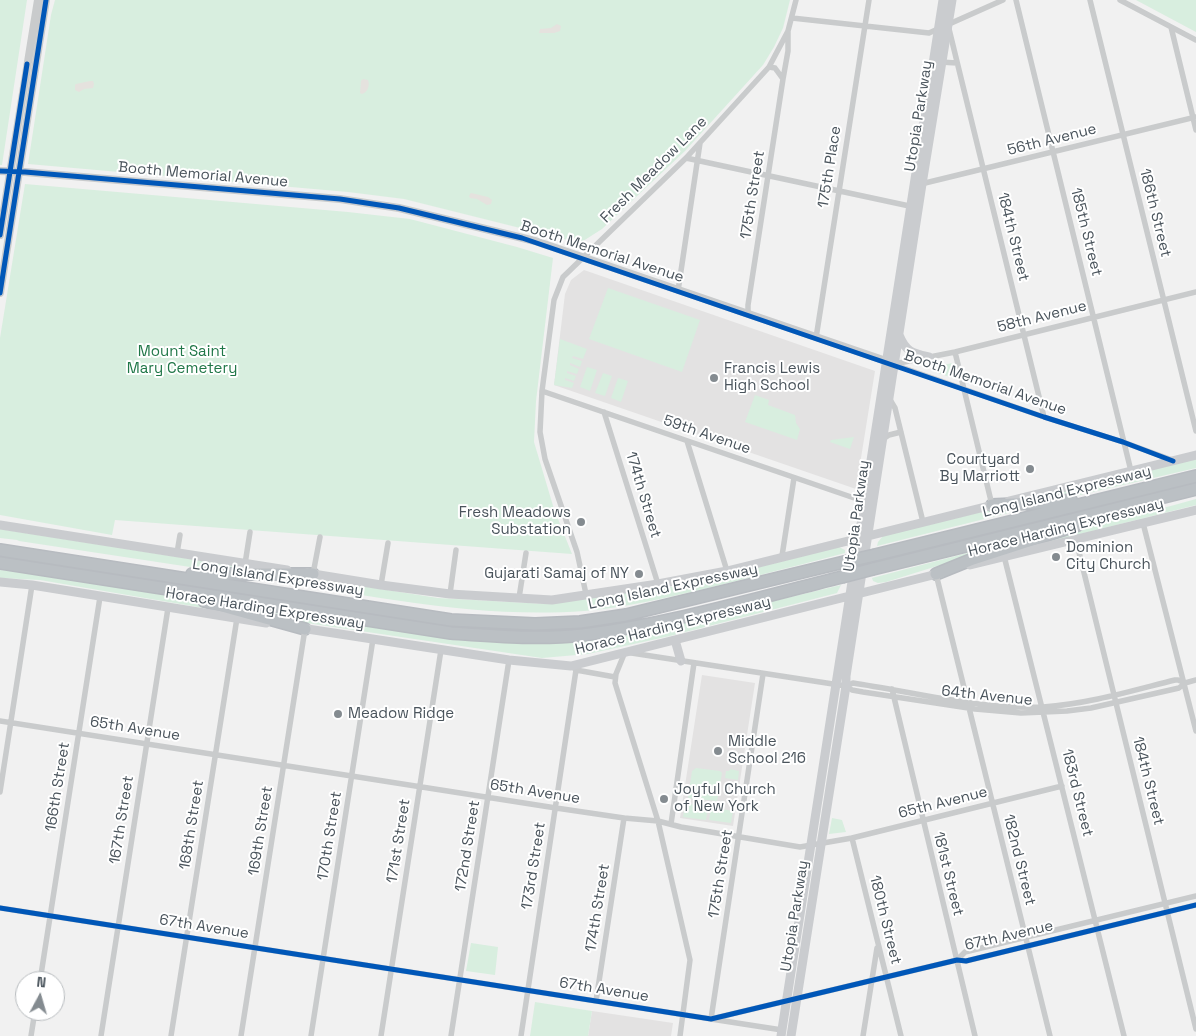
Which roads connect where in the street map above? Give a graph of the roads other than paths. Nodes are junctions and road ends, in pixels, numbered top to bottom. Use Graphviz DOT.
graph roads {
  1 [pos="38,0"];
  2 [pos="46,0"];
  3 [pos="796,0"];
  4 [pos="869,0"];
  5 [pos="942,0"];
  6 [pos="952,0"];
  7 [pos="1003,0"];
  8 [pos="1016,0"];
  9 [pos="1090,0"];
  10 [pos="1120,0"];
  11 [pos="792,18"];
  12 [pos="948,24"];
  13 [pos="864,27"];
  14 [pos="1171,27"];
  15 [pos="938,29"];
  16 [pos="788,31"];
  17 [pos="1196,40"];
  18 [pos="937,62"];
  19 [pos="957,63"];
  20 [pos="769,67"];
  21 [pos="783,79"];
  22 [pos="1194,118"];
  23 [pos="1196,130"];
  24 [pos="1123,135"];
  25 [pos="700,143"];
  26 [pos="1054,152"];
  27 [pos="686,158"];
  28 [pos="698,162"];
  29 [pos="984,170"];
  30 [pos="0,171"];
  31 [pos="10,172"];
  32 [pos="19,172"];
  33 [pos="768,176"];
  34 [pos="918,185"];
  35 [pos="839,191"];
  36 [pos="915,207"];
  37 [pos="0,235"];
  38 [pos="582,257"];
  39 [pos="678,290"];
  40 [pos="1196,292"];
  41 [pos="0,293"];
  42 [pos="1164,300"];
  43 [pos="748,314"];
  44 [pos="1094,318"];
  45 [pos="899,334"];
  46 [pos="1024,335"];
  47 [pos="816,338"];
  48 [pos="955,352"];
  49 [pos="928,357"];
  50 [pos="890,363"];
  51 [pos="964,390"];
  52 [pos="542,391"];
  53 [pos="890,398"];
  54 [pos="604,412"];
  55 [pos="1044,417"];
  56 [pos="1196,431"];
  57 [pos="901,432"];
  58 [pos="883,440"];
  59 [pos="687,441"];
  60 [pos="1124,442"];
  61 [pos="1196,455"];
  62 [pos="1172,461"];
  63 [pos="1131,471"];
  64 [pos="1196,476"];
  65 [pos="794,478"];
  66 [pos="1157,486"];
  67 [pos="1196,489"];
  68 [pos="1167,496"];
  69 [pos="863,501"];
  70 [pos="992,505"];
  71 [pos="1196,510"];
  72 [pos="923,522"];
  73 [pos="1143,523"];
  74 [pos="0,525"];
  75 [pos="250,532"];
  76 [pos="180,534"];
  77 [pos="869,536"];
  78 [pos="320,537"];
  79 [pos="858,538"];
  80 [pos="1076,540"];
  81 [pos="388,543"];
  82 [pos="0,550"];
  83 [pos="456,550"];
  84 [pos="177,553"];
  85 [pos="526,553"];
  86 [pos="782,556"];
  87 [pos="1004,556"];
  88 [pos="0,564"];
  89 [pos="245,564"];
  90 [pos="727,571"];
  91 [pos="154,574"];
  92 [pos="313,574"];
  93 [pos="936,574"];
  94 [pos="0,582"];
  95 [pos="658,584"];
  96 [pos="32,585"];
  97 [pos="381,585"];
  98 [pos="154,587"];
  99 [pos="450,594"];
  100 [pos="586,594"];
  101 [pos="860,594"];
  102 [pos="850,596"];
  103 [pos="100,597"];
  104 [pos="519,598"];
  105 [pos="168,608"];
  106 [pos="237,618"];
  107 [pos="305,629"];
  108 [pos="373,639"];
  109 [pos="675,640"];
  110 [pos="441,650"];
  111 [pos="625,652"];
  112 [pos="509,660"];
  113 [pos="681,661"];
  114 [pos="694,664"];
  115 [pos="574,668"];
  116 [pos="763,674"];
  117 [pos="615,677"];
  118 [pos="1196,680"];
  119 [pos="1184,684"];
  120 [pos="836,685"];
  121 [pos="846,686"];
  122 [pos="892,689"];
  123 [pos="893,697"];
  124 [pos="1114,699"];
  125 [pos="968,701"];
  126 [pos="969,708"];
  127 [pos="1043,710"];
  128 [pos="0,721"];
  129 [pos="11,723"];
  130 [pos="1196,730"];
  131 [pos="79,733"];
  132 [pos="147,744"];
  133 [pos="215,755"];
  134 [pos="283,765"];
  135 [pos="352,776"];
  136 [pos="1062,786"];
  137 [pos="420,787"];
  138 [pos="0,792"];
  139 [pos="488,797"];
  140 [pos="992,804"];
  141 [pos="556,808"];
  142 [pos="624,818"];
  143 [pos="658,821"];
  144 [pos="922,821"];
  145 [pos="671,824"];
  146 [pos="740,836"];
  147 [pos="852,838"];
  148 [pos="816,844"];
  149 [pos="1196,896"];
  150 [pos="1166,904"];
  151 [pos="1196,905"];
  152 [pos="0,908"];
  153 [pos="1168,912"];
  154 [pos="50,916"];
  155 [pos="1095,920"];
  156 [pos="118,926"];
  157 [pos="1098,928"];
  158 [pos="187,937"];
  159 [pos="1025,938"];
  160 [pos="878,946"];
  161 [pos="1027,946"];
  162 [pos="255,948"];
  163 [pos="323,959"];
  164 [pos="957,960"];
  165 [pos="391,970"];
  166 [pos="42,971"];
  167 [pos="887,977"];
  168 [pos="459,980"];
  169 [pos="872,981"];
  170 [pos="528,991"];
  171 [pos="796,999"];
  172 [pos="596,1001"];
  173 [pos="786,1002"];
  174 [pos="682,1015"];
  175 [pos="711,1019"];
  176 [pos="34,1021"];
  177 [pos="1196,1029"];
  178 [pos="781,1033"];
  179 [pos="32,1036"];
  180 [pos="101,1036"];
  181 [pos="171,1036"];
  182 [pos="241,1036"];
  183 [pos="311,1036"];
  184 [pos="381,1036"];
  185 [pos="451,1036"];
  186 [pos="520,1036"];
  187 [pos="680,1036"];
  188 [pos="791,1036"];
  189 [pos="863,1036"];
  190 [pos="901,1036"];
  191 [pos="976,1036"];
  192 [pos="1050,1036"];
  193 [pos="1124,1036"];
  1 -- 31 [label="street"];
  2 -- 32 [label="street"];
  3 -- 11 [label="street, Fresh Meadow Lane"];
  4 -- 13 [label="street, 175th Place"];
  5 -- 15 [label="main road, Utopia Parkway"];
  6 -- 12 [label="main road, Utopia Parkway"];
  7 -- 12 [label="street"];
  8 -- 26 [label="street, 185th Street"];
  9 -- 24 [label="street, 186th Street"];
  10 -- 14 [label="street"];
  11 -- 13 [label="street"];
  11 -- 16 [label="street, Fresh Meadow Lane"];
  12 -- 15 [label="street"];
  12 -- 18 [label="main road, Utopia Parkway"];
  12 -- 19 [label="street, 184th Street"];
  13 -- 15 [label="street"];
  13 -- 35 [label="street, 175th Place"];
  14 -- 17 [label="street"];
  14 -- 22 [label="street"];
  15 -- 18 [label="main road, Utopia Parkway"];
  16 -- 20 [label="street, Fresh Meadow Lane"];
  16 -- 21 [label="street, 175th Street"];
  18 -- 19 [label="street"];
  18 -- 34 [label="main road, Utopia Parkway"];
  19 -- 29 [label="street, 184th Street"];
  20 -- 21 [label="street"];
  20 -- 25 [label="street, Fresh Meadow Lane"];
  21 -- 33 [label="street, 175th Street"];
  22 -- 23 [label="street"];
  22 -- 24 [label="street, 56th Avenue"];
  24 -- 26 [label="street, 56th Avenue"];
  24 -- 42 [label="street, 186th Street"];
  25 -- 27 [label="street, Fresh Meadow Lane"];
  25 -- 28 [label="street"];
  26 -- 29 [label="street, 56th Avenue"];
  26 -- 44 [label="street, 185th Street"];
  27 -- 28 [label="street"];
  27 -- 38 [label="street, Fresh Meadow Lane"];
  28 -- 33 [label="street"];
  28 -- 39 [label="street"];
  29 -- 34 [label="street, 56th Avenue"];
  29 -- 46 [label="street, 184th Street"];
  30 -- 31 [label="street, Booth Memorial Avenue"];
  31 -- 32 [label="street, Booth Memorial Avenue"];
  31 -- 37 [label="street"];
  32 -- 38 [label="street, Booth Memorial Avenue"];
  32 -- 41 [label="street"];
  33 -- 35 [label="street"];
  33 -- 43 [label="street, 175th Street"];
  34 -- 36 [label="main road, Utopia Parkway"];
  35 -- 36 [label="street"];
  35 -- 47 [label="street, 175th Place"];
  36 -- 45 [label="main road, Utopia Parkway"];
  36 -- 50 [label="main road, Utopia Parkway"];
  38 -- 39 [label="street, Booth Memorial Avenue"];
  38 -- 52 [label="street, Fresh Meadow Lane"];
  39 -- 43 [label="street, Booth Memorial Avenue"];
  40 -- 42 [label="street, 58th Avenue"];
  42 -- 44 [label="street, 58th Avenue"];
  42 -- 56 [label="street, 186th Street"];
  43 -- 47 [label="street, Booth Memorial Avenue"];
  44 -- 46 [label="street, 58th Avenue"];
  44 -- 60 [label="street, 185th Street"];
  45 -- 49 [label="main road"];
  45 -- 50 [label="main road, Utopia Parkway"];
  46 -- 48 [label="street, 58th Avenue"];
  46 -- 55 [label="street, 184th Street"];
  47 -- 50 [label="street, Booth Memorial Avenue"];
  48 -- 49 [label="street, 58th Avenue"];
  48 -- 51 [label="street"];
  49 -- 50 [label="street, 58th Avenue"];
  50 -- 51 [label="street, Booth Memorial Avenue"];
  50 -- 53 [label="main road, Utopia Parkway"];
  50 -- 69 [label="main road, Utopia Parkway"];
  51 -- 55 [label="street, Booth Memorial Avenue"];
  51 -- 70 [label="street"];
  52 -- 54 [label="street, 59th Avenue"];
  52 -- 100 [label="street, Fresh Meadow Lane"];
  53 -- 57 [label="street"];
  53 -- 58 [label="main road, Utopia Parkway"];
  54 -- 59 [label="street, 59th Avenue"];
  54 -- 95 [label="street, 174th Street"];
  55 -- 60 [label="street, Booth Memorial Avenue"];
  57 -- 58 [label="street"];
  57 -- 72 [label="street"];
  58 -- 77 [label="main road, Utopia Parkway"];
  59 -- 65 [label="street, 59th Avenue"];
  59 -- 90 [label="street"];
  60 -- 62 [label="street, Booth Memorial Avenue"];
  60 -- 63 [label="street, 185th Street"];
  61 -- 62 [label="main road"];
  62 -- 63 [label="main road"];
  63 -- 70 [label="main road"];
  64 -- 66 [label="highway, Long Island Expressway"];
  65 -- 69 [label="street, 59th Avenue"];
  65 -- 86 [label="street"];
  66 -- 70 [label="highway"];
  66 -- 91 [label="highway, Long Island Expressway, bridge"];
  67 -- 68 [label="highway, Long Island Expressway"];
  68 -- 93 [label="highway"];
  68 -- 98 [label="highway, Long Island Expressway, bridge"];
  69 -- 79 [label="main road, Utopia Parkway"];
  70 -- 72 [label="main road"];
  71 -- 73 [label="main road, Horace Harding Expressway"];
  72 -- 77 [label="main road"];
  73 -- 80 [label="main road, Horace Harding Expressway"];
  73 -- 119 [label="street"];
  74 -- 84 [label="main road"];
  75 -- 89 [label="street"];
  76 -- 84 [label="street"];
  77 -- 79 [label="main road"];
  77 -- 101 [label="main road, Utopia Parkway"];
  78 -- 92 [label="street"];
  79 -- 86 [label="main road"];
  79 -- 102 [label="main road, Utopia Parkway"];
  80 -- 87 [label="main road, Horace Harding Expressway"];
  80 -- 124 [label="street, 184th Street"];
  81 -- 97 [label="street"];
  82 -- 91 [label="highway, Long Island Expressway"];
  83 -- 99 [label="street"];
  84 -- 89 [label="main road"];
  85 -- 104 [label="street"];
  86 -- 90 [label="main road"];
  87 -- 93 [label="main road, Horace Harding Expressway"];
  87 -- 127 [label="street, 183rd Street"];
  88 -- 98 [label="highway, Long Island Expressway"];
  89 -- 92 [label="main road"];
  90 -- 95 [label="main road"];
  91 -- 92 [label="highway"];
  92 -- 97 [label="main road"];
  93 -- 101 [label="main road, Horace Harding Expressway"];
  93 -- 125 [label="street, 182nd Street"];
  94 -- 96 [label="main road, Horace Harding Expressway"];
  95 -- 100 [label="main road"];
  96 -- 103 [label="main road, Horace Harding Expressway"];
  96 -- 129 [label="street"];
  97 -- 99 [label="main road"];
  98 -- 107 [label="highway"];
  99 -- 104 [label="main road"];
  100 -- 104 [label="main road"];
  101 -- 102 [label="main road, Horace Harding Expressway"];
  101 -- 121 [label="main road, Utopia Parkway"];
  102 -- 109 [label="main road, Horace Harding Expressway"];
  102 -- 120 [label="main road, Utopia Parkway"];
  103 -- 105 [label="main road, Horace Harding Expressway"];
  103 -- 131 [label="street, 166th Street"];
  105 -- 106 [label="main road, Horace Harding Expressway"];
  105 -- 132 [label="street, 167th Street"];
  106 -- 107 [label="main road, Horace Harding Expressway"];
  106 -- 133 [label="street, 168th Street"];
  107 -- 108 [label="main road, Horace Harding Expressway"];
  107 -- 134 [label="street, 169th Street"];
  108 -- 110 [label="main road, Horace Harding Expressway"];
  108 -- 135 [label="street, 170th Street"];
  109 -- 111 [label="main road, Horace Harding Expressway"];
  109 -- 113 [label="main road"];
  110 -- 112 [label="main road, Horace Harding Expressway"];
  110 -- 137 [label="street, 171st Street"];
  111 -- 113 [label="street, 64th Avenue"];
  111 -- 115 [label="main road, Horace Harding Expressway"];
  111 -- 117 [label="street"];
  112 -- 115 [label="main road, Horace Harding Expressway"];
  112 -- 139 [label="street, 172nd Street"];
  113 -- 114 [label="street, 64th Avenue"];
  114 -- 116 [label="street, 64th Avenue"];
  114 -- 145 [label="street"];
  115 -- 117 [label="street"];
  115 -- 141 [label="street, 173rd Street"];
  116 -- 120 [label="street, 64th Avenue"];
  116 -- 146 [label="street, 175th Street"];
  117 -- 143 [label="street"];
  118 -- 119 [label="street, 64th Avenue"];
  119 -- 124 [label="street, 64th Avenue"];
  119 -- 130 [label="street"];
  120 -- 121 [label="street, 64th Avenue"];
  120 -- 148 [label="main road, Utopia Parkway"];
  121 -- 122 [label="street, 64th Avenue"];
  121 -- 123 [label="street, 64th Avenue"];
  121 -- 148 [label="main road, Utopia Parkway"];
  122 -- 123 [label="street, 181st Street"];
  122 -- 125 [label="street, 64th Avenue"];
  123 -- 126 [label="street, 64th Avenue"];
  123 -- 144 [label="street, 181st Street"];
  124 -- 127 [label="street, 64th Avenue"];
  124 -- 150 [label="street, 184th Street"];
  125 -- 126 [label="street, 182nd Street"];
  125 -- 127 [label="street, 64th Avenue"];
  126 -- 127 [label="street, 64th Avenue"];
  126 -- 140 [label="street, 182nd Street"];
  127 -- 136 [label="street, 183rd Street"];
  128 -- 129 [label="street, 65th Avenue"];
  129 -- 131 [label="street, 65th Avenue"];
  129 -- 138 [label="street"];
  131 -- 132 [label="street, 65th Avenue"];
  131 -- 154 [label="street, 166th Street"];
  132 -- 133 [label="street, 65th Avenue"];
  132 -- 156 [label="street, 167th Street"];
  133 -- 134 [label="street, 65th Avenue"];
  133 -- 158 [label="street, 168th Street"];
  134 -- 135 [label="street, 65th Avenue"];
  134 -- 162 [label="street, 169th Street"];
  135 -- 137 [label="street, 65th Avenue"];
  135 -- 163 [label="street, 170th Street"];
  136 -- 140 [label="street, 65th Avenue"];
  136 -- 155 [label="street, 183rd Street"];
  137 -- 139 [label="street, 65th Avenue"];
  137 -- 165 [label="street, 171st Street"];
  139 -- 141 [label="street, 65th Avenue"];
  139 -- 168 [label="street, 172nd Street"];
  140 -- 144 [label="street, 65th Avenue"];
  140 -- 159 [label="street, 182nd Street"];
  141 -- 142 [label="street, 65th Avenue"];
  141 -- 170 [label="street, 173rd Street"];
  142 -- 143 [label="street, 65th Avenue"];
  142 -- 172 [label="street, 174th Street"];
  143 -- 145 [label="street, 65th Avenue"];
  143 -- 174 [label="street"];
  144 -- 147 [label="street, 65th Avenue"];
  144 -- 164 [label="street, 181st Street"];
  145 -- 146 [label="street, 65th Avenue"];
  146 -- 148 [label="street, 65th Avenue"];
  146 -- 175 [label="street, 175th Street"];
  147 -- 148 [label="street, 65th Avenue"];
  147 -- 160 [label="street, 180th Street"];
  148 -- 171 [label="main road, Utopia Parkway"];
  148 -- 173 [label="main road, Utopia Parkway"];
  149 -- 150 [label="street, 67th Avenue"];
  150 -- 153 [label="street, 184th Street"];
  150 -- 155 [label="street, 67th Avenue"];
  151 -- 153 [label="street, 67th Avenue"];
  152 -- 154 [label="street, 67th Avenue"];
  153 -- 157 [label="street, 67th Avenue"];
  153 -- 177 [label="street, 184th Street"];
  154 -- 156 [label="street, 67th Avenue"];
  154 -- 166 [label="street, 166th Street"];
  155 -- 157 [label="street, 183rd Street"];
  155 -- 159 [label="street, 67th Avenue"];
  156 -- 158 [label="street, 67th Avenue"];
  156 -- 180 [label="street, 167th Street"];
  157 -- 161 [label="street, 67th Avenue"];
  157 -- 193 [label="street, 183rd Street"];
  158 -- 162 [label="street, 67th Avenue"];
  158 -- 181 [label="street, 168th Street"];
  159 -- 161 [label="street, 182nd Street"];
  159 -- 164 [label="street, 67th Avenue"];
  160 -- 167 [label="street, 180th Street"];
  160 -- 169 [label="street"];
  161 -- 164 [label="street, 67th Avenue"];
  161 -- 192 [label="street, 182nd Street"];
  162 -- 163 [label="street, 67th Avenue"];
  162 -- 182 [label="street, 169th Street"];
  163 -- 165 [label="street, 67th Avenue"];
  163 -- 183 [label="street, 170th Street"];
  164 -- 167 [label="street, 67th Avenue"];
  164 -- 191 [label="street, 181st Street"];
  165 -- 168 [label="street, 67th Avenue"];
  165 -- 184 [label="street, 171st Street"];
  167 -- 169 [label="street, 67th Avenue"];
  167 -- 190 [label="street, 180th Street"];
  168 -- 170 [label="street, 67th Avenue"];
  168 -- 185 [label="street, 172nd Street"];
  169 -- 171 [label="street, 67th Avenue"];
  169 -- 189 [label="street"];
  170 -- 172 [label="street, 67th Avenue"];
  170 -- 186 [label="street, 173rd Street"];
  171 -- 173 [label="street, 67th Avenue"];
  171 -- 188 [label="main road, Utopia Parkway"];
  172 -- 174 [label="street, 67th Avenue"];
  173 -- 175 [label="street, 67th Avenue"];
  173 -- 178 [label="main road, Utopia Parkway"];
  174 -- 175 [label="street, 67th Avenue"];
  174 -- 187 [label="street"];
  175 -- 178 [label="street, 67th Avenue"];
  176 -- 179 [label="street"];
}
